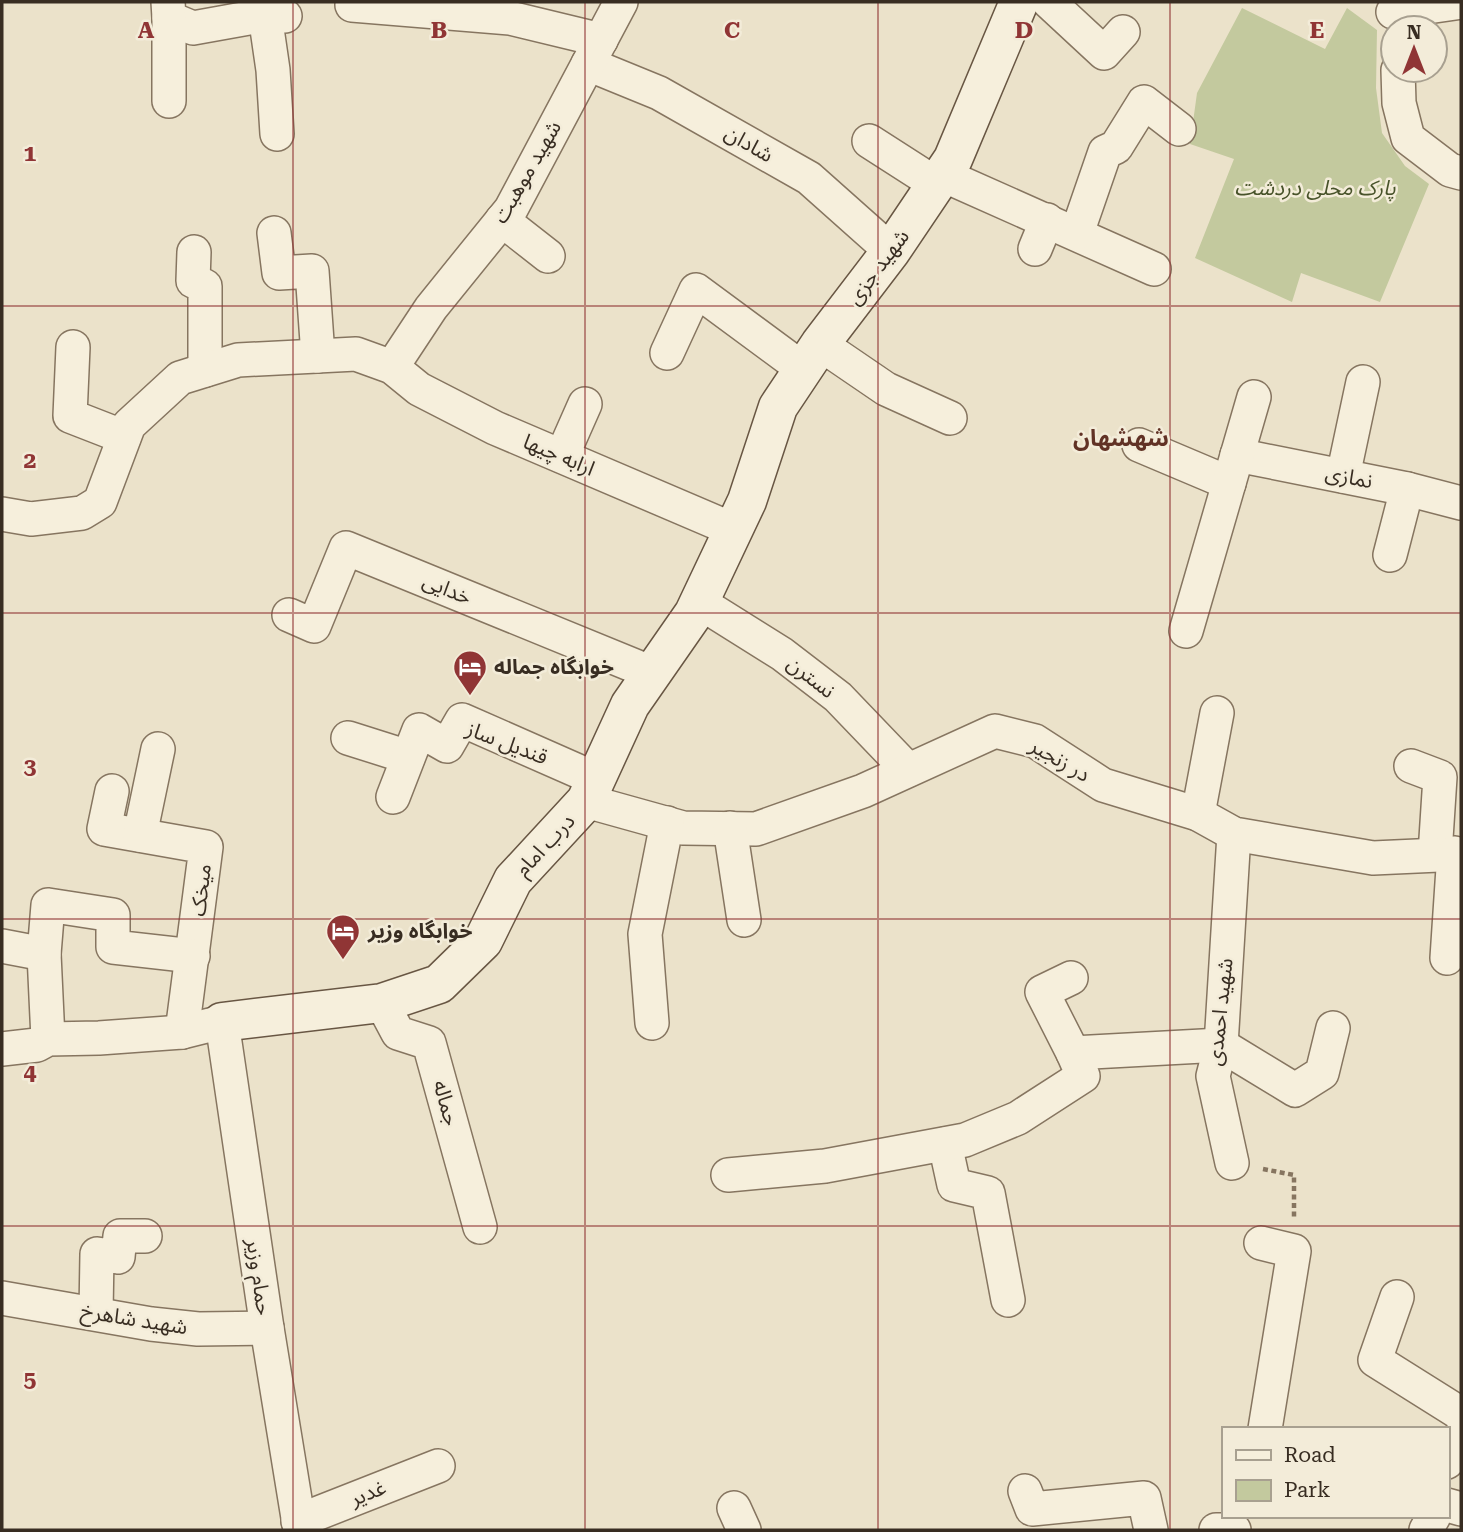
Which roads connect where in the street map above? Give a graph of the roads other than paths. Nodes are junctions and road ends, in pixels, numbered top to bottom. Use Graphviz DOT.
graph roads {
  1 [pos="621,2"];
  2 [pos="1019,2"];
  3 [pos="1049,2"];
  4 [pos="1461,2"];
  5 [pos="352,5"];
  6 [pos="168,10"];
  7 [pos="510,10"];
  8 [pos="1392,14"];
  9 [pos="1123,32"];
  10 [pos="594,52"];
  11 [pos="1398,84"];
  12 [pos="169,101"];
  13 [pos="1179,129"];
  14 [pos="277,135"];
  15 [pos="869,141"];
  16 [pos="1461,173"];
  17 [pos="940,179"];
  18 [pos="502,220"];
  19 [pos="274,233"];
  20 [pos="1053,234"];
  21 [pos="891,251"];
  22 [pos="194,252"];
  23 [pos="548,256"];
  24 [pos="1154,268"];
  25 [pos="74,347"];
  26 [pos="667,353"];
  27 [pos="318,356"];
  28 [pos="811,356"];
  29 [pos="392,367"];
  30 [pos="205,370"];
  31 [pos="1363,382"];
  32 [pos="1254,397"];
  33 [pos="585,404"];
  34 [pos="950,418"];
  35 [pos="124,437"];
  36 [pos="1139,445"];
  37 [pos="562,456"];
  38 [pos="1233,469"];
  39 [pos="1343,476"];
  40 [pos="1406,489"];
  41 [pos="1461,503"];
  42 [pos="2,514"];
  43 [pos="734,530"];
  44 [pos="1390,555"];
  45 [pos="699,602"];
  46 [pos="289,615"];
  47 [pos="1186,631"];
  48 [pos="653,673"];
  49 [pos="1217,713"];
  50 [pos="348,738"];
  51 [pos="158,749"];
  52 [pos="408,757"];
  53 [pos="1411,766"];
  54 [pos="908,770"];
  55 [pos="591,790"];
  56 [pos="112,791"];
  57 [pos="393,797"];
  58 [pos="1198,814"];
  59 [pos="667,823"];
  60 [pos="730,828"];
  61 [pos="1234,834"];
  62 [pos="140,835"];
  63 [pos="1450,854"];
  64 [pos="744,920"];
  65 [pos="2,946"];
  66 [pos="44,954"];
  67 [pos="193,956"];
  68 [pos="1447,958"];
  69 [pos="1070,978"];
  70 [pos="382,1003"];
  71 [pos="222,1022"];
  72 [pos="652,1023"];
  73 [pos="1333,1028"];
  74 [pos="182,1032"];
  75 [pos="48,1039"];
  76 [pos="1221,1045"];
  77 [pos="2,1049"];
  78 [pos="1073,1053"];
  79 [pos="945,1144"];
  80 [pos="1231,1163"];
  81 [pos="728,1174"];
  82 [pos="480,1227"];
  83 [pos="145,1236"];
  84 [pos="1261,1243"];
  85 [pos="1398,1297"];
  86 [pos="2,1298"];
  87 [pos="1008,1300"];
  88 [pos="96,1313"];
  89 [pos="267,1328"];
  90 [pos="1461,1414"];
  91 [pos="1265,1427"];
  92 [pos="1461,1435"];
  93 [pos="1449,1458"];
  94 [pos="438,1466"];
  95 [pos="1025,1491"];
  96 [pos="299,1525"];
  97 [pos="1151,1530"];
  98 [pos="1216,1530"];
  99 [pos="1234,1530"];
  1 -- 10 [label="street, شهید موهبت"];
  2 -- 17 [label="street, شهید جزی"];
  3 -- 9 [label="street"];
  4 -- 8 [label="street"];
  5 -- 7 [label="street, شادان"];
  6 -- 12 [label="street"];
  6 -- 14 [label="street"];
  7 -- 10 [label="street, شادان"];
  10 -- 18 [label="street, شهید موهبت"];
  10 -- 21 [label="street, شادان"];
  11 -- 16 [label="street"];
  13 -- 20 [label="street"];
  15 -- 17 [label="street"];
  17 -- 20 [label="street"];
  17 -- 21 [label="street, شهید جزی"];
  18 -- 23 [label="street"];
  18 -- 29 [label="street, شهید موهبت"];
  19 -- 27 [label="street"];
  20 -- 24 [label="street"];
  21 -- 28 [label="street, شهید جزی"];
  22 -- 30 [label="street"];
  25 -- 35 [label="street"];
  26 -- 28 [label="street"];
  27 -- 29 [label="street, ارابه چیها"];
  27 -- 30 [label="street, ارابه چیها"];
  28 -- 34 [label="street"];
  28 -- 43 [label="street, شهید جزی"];
  29 -- 37 [label="street, ارابه چیها"];
  30 -- 35 [label="street, ارابه چیها"];
  31 -- 39 [label="street"];
  32 -- 38 [label="street"];
  33 -- 37 [label="street"];
  35 -- 42 [label="street, ارابه چیها"];
  36 -- 38 [label="street, نمازی"];
  37 -- 43 [label="street, ارابه چیها"];
  38 -- 39 [label="street, نمازی"];
  38 -- 47 [label="street"];
  39 -- 40 [label="street, نمازی"];
  40 -- 41 [label="street, نمازی"];
  40 -- 44 [label="street"];
  43 -- 45 [label="street, درب امام"];
  45 -- 48 [label="street, درب امام"];
  45 -- 54 [label="street, نسترن"];
  46 -- 48 [label="street, خدایی"];
  48 -- 55 [label="street, درب امام"];
  49 -- 58 [label="street"];
  50 -- 52 [label="street"];
  51 -- 62 [label="street"];
  52 -- 55 [label="street, قندیل ساز"];
  52 -- 57 [label="street, قندیل ساز"];
  53 -- 63 [label="street"];
  54 -- 58 [label="street, در زنجیر"];
  54 -- 60 [label="street, در زنجیر"];
  55 -- 59 [label="street, در زنجیر"];
  55 -- 70 [label="street, درب امام"];
  56 -- 62 [label="street, میخک"];
  58 -- 61 [label="street, در زنجیر"];
  59 -- 60 [label="street, در زنجیر"];
  59 -- 72 [label="street"];
  60 -- 64 [label="street"];
  61 -- 63 [label="street, در زنجیر"];
  61 -- 76 [label="street, شهید احمدی"];
  62 -- 67 [label="street, میخک"];
  63 -- 68 [label="street"];
  65 -- 66 [label="street"];
  66 -- 67 [label="street"];
  66 -- 75 [label="street"];
  67 -- 74 [label="street, میخک"];
  69 -- 78 [label="street"];
  70 -- 71 [label="street, درب امام"];
  70 -- 82 [label="street, جماله"];
  71 -- 74 [label="street, درب امام"];
  71 -- 89 [label="street, حمام وزیر"];
  73 -- 76 [label="street"];
  74 -- 75 [label="street, درب امام"];
  75 -- 77 [label="street, درب امام"];
  76 -- 78 [label="street"];
  76 -- 80 [label="street, شهید احمدی"];
  78 -- 79 [label="street"];
  79 -- 81 [label="street"];
  79 -- 87 [label="street"];
  83 -- 88 [label="street"];
  84 -- 91 [label="street"];
  85 -- 90 [label="street"];
  86 -- 88 [label="street, شهید شاهرخ"];
  88 -- 89 [label="street, شهید شاهرخ"];
  89 -- 96 [label="street, حمام وزیر"];
  92 -- 93 [label="street"];
  94 -- 96 [label="street, غدیر"];
  95 -- 97 [label="street"];
  98 -- 99 [label="street"];
}
